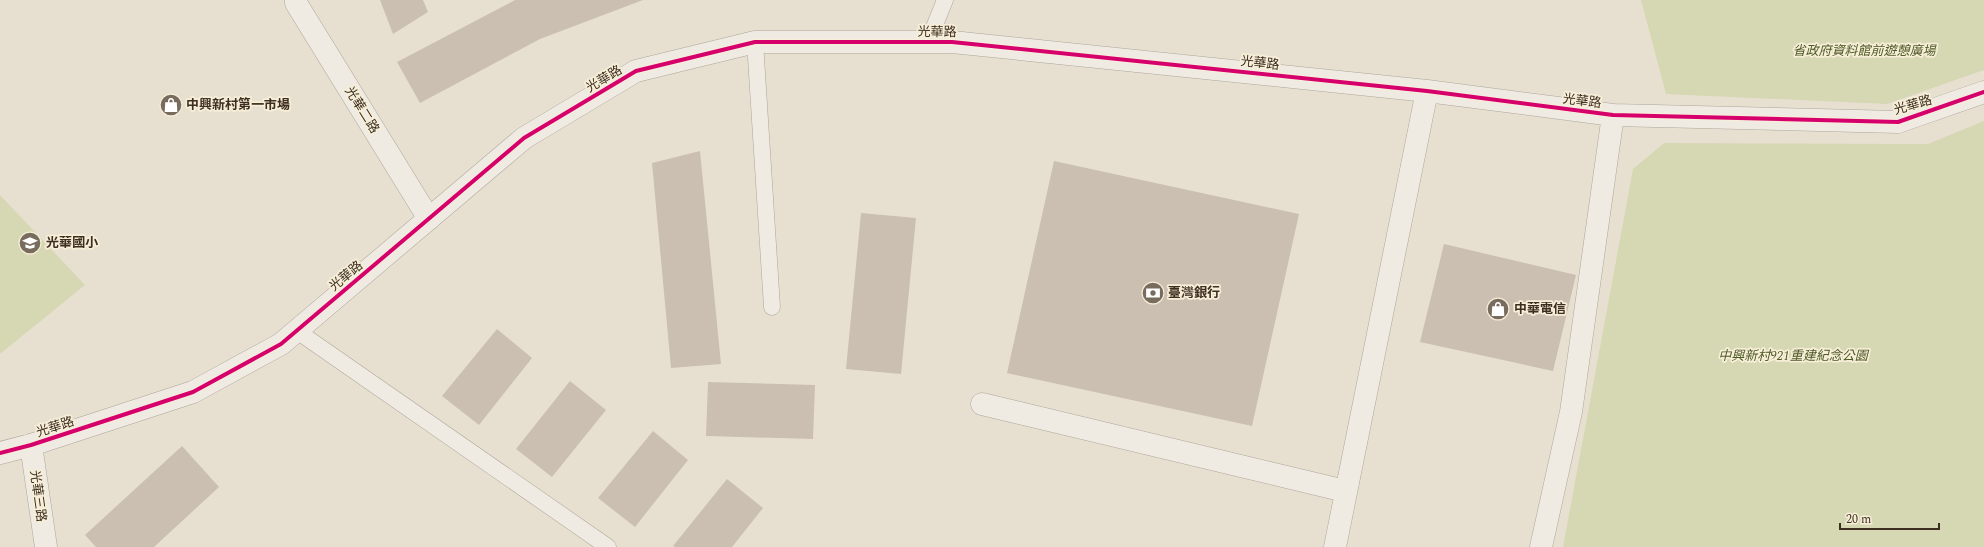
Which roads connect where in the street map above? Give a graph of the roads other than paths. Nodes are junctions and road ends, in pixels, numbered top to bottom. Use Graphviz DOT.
graph roads {
  1 [pos="296,0"];
  2 [pos="946,0"];
  3 [pos="755,42"];
  4 [pos="928,42"];
  5 [pos="1427,91"];
  6 [pos="1984,92"];
  7 [pos="1613,115"];
  8 [pos="429,219"];
  9 [pos="772,307"];
  10 [pos="297,331"];
  11 [pos="982,404"];
  12 [pos="31,445"];
  13 [pos="0,453"];
  14 [pos="1345,491"];
  15 [pos="46,547"];
  16 [pos="608,547"];
  17 [pos="1335,547"];
  18 [pos="1541,547"];
  1 -- 8 [label="street, 光華二路"];
  2 -- 4 [label="lane"];
  3 -- 4 [label="street, 光華路"];
  3 -- 8 [label="street, 光華路"];
  3 -- 9 [label="lane"];
  4 -- 5 [label="street, 光華路"];
  5 -- 7 [label="street, 光華路"];
  5 -- 14 [label="street"];
  6 -- 7 [label="street, 光華路"];
  7 -- 18 [label="street"];
  8 -- 10 [label="street, 光華路"];
  10 -- 12 [label="street, 光華路"];
  10 -- 16 [label="lane"];
  11 -- 14 [label="street"];
  12 -- 13 [label="street, 光華路"];
  12 -- 15 [label="street, 光華三路"];
  14 -- 17 [label="street"];
}
